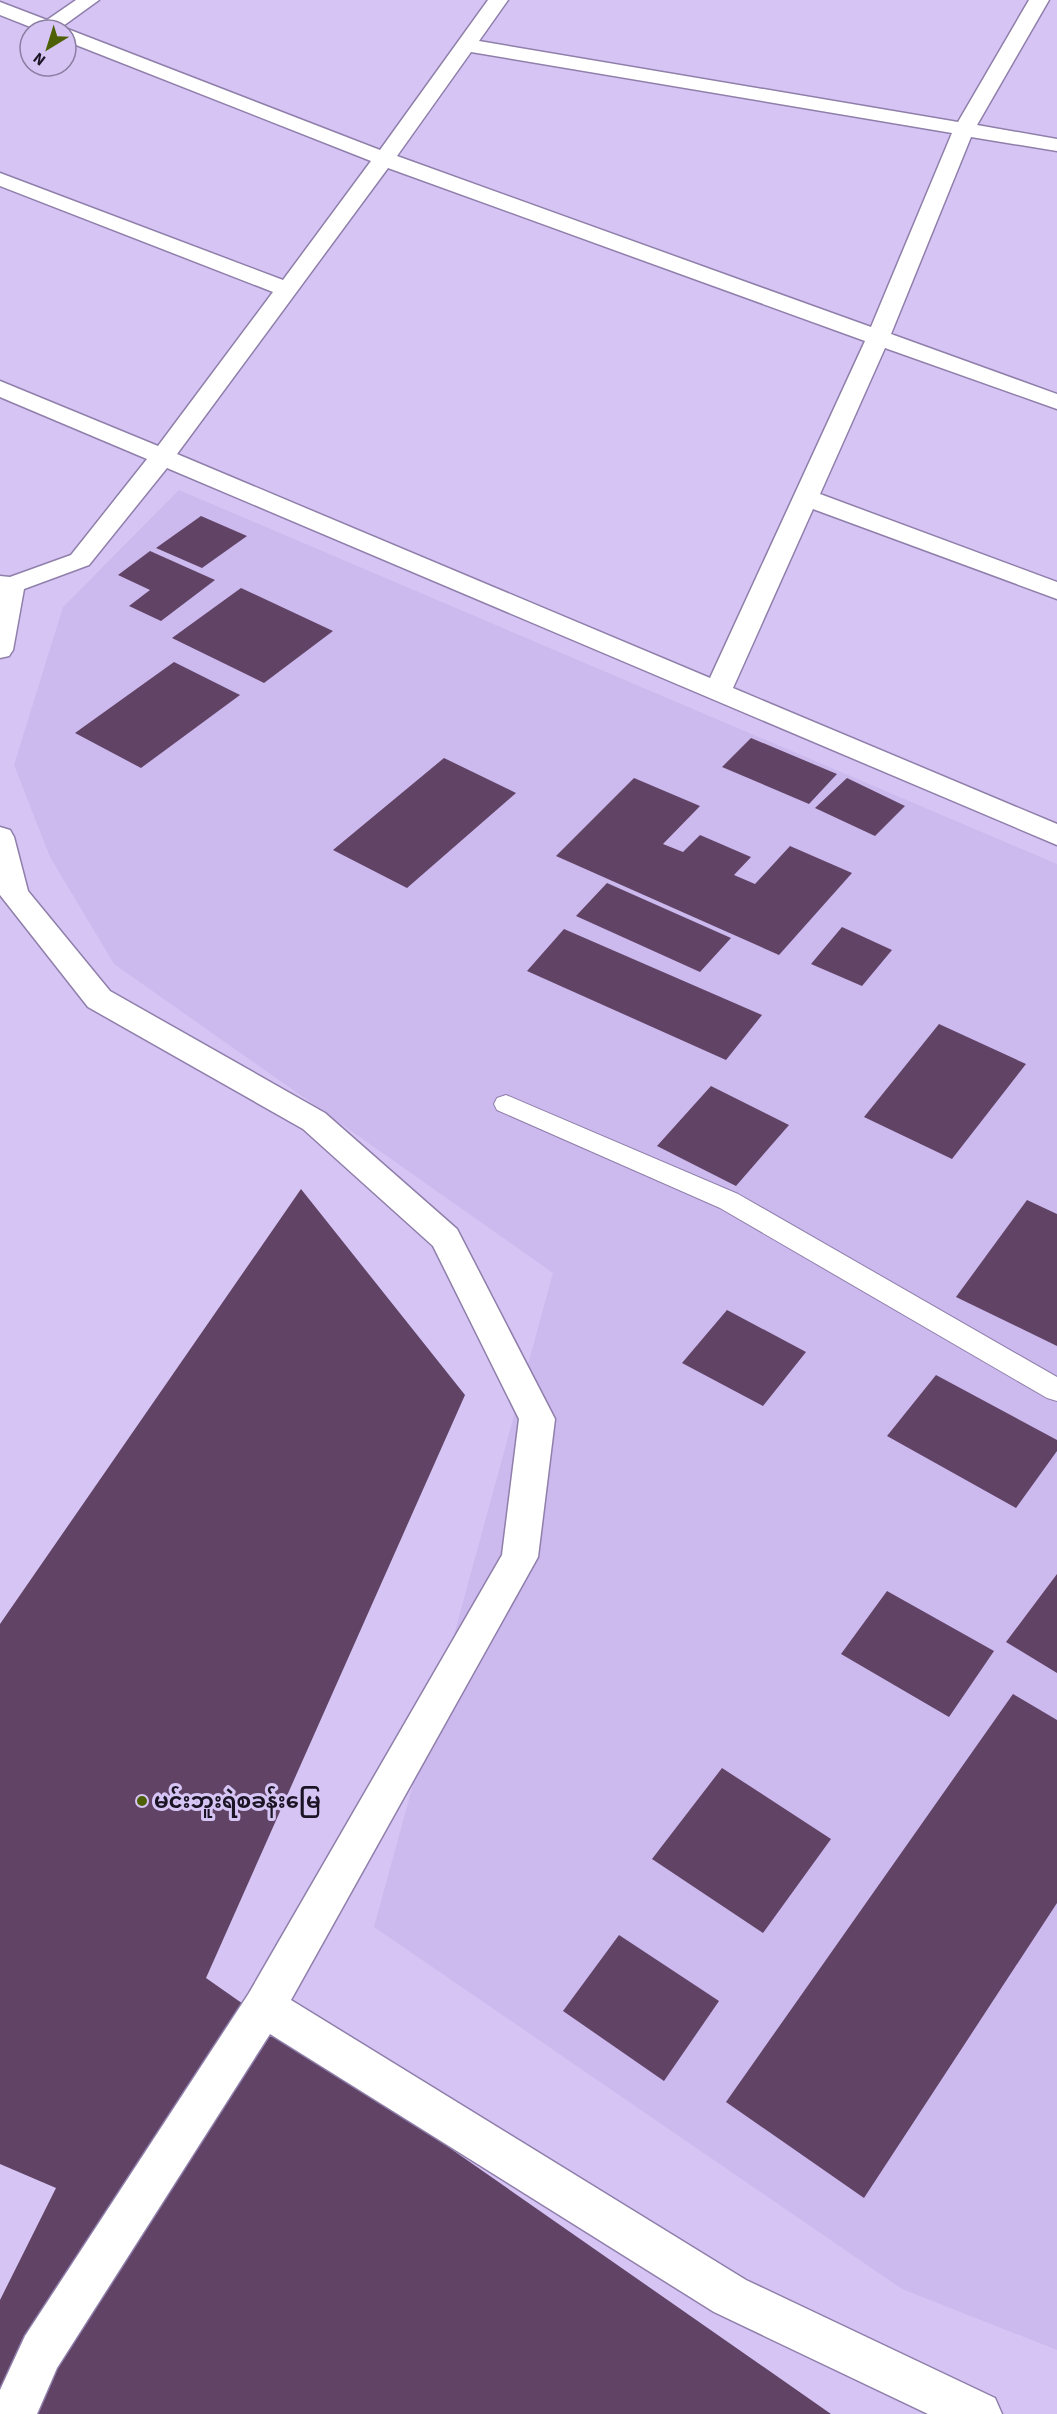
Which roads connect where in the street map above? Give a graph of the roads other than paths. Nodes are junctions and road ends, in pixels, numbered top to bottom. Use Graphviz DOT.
graph roads {
  1 [pos="89,0"];
  2 [pos="498,0"];
  3 [pos="1039,0"];
  4 [pos="0,8"];
  5 [pos="26,18"];
  6 [pos="70,18"];
  7 [pos="78,38"];
  8 [pos="467,45"];
  9 [pos="964,129"];
  10 [pos="1057,145"];
  11 [pos="384,159"];
  12 [pos="0,179"];
  13 [pos="286,289"];
  14 [pos="878,338"];
  15 [pos="0,388"];
  16 [pos="1057,402"];
  17 [pos="163,456"];
  18 [pos="806,498"];
  19 [pos="6,584"];
  20 [pos="1057,591"];
  21 [pos="0,650"];
  22 [pos="718,691"];
  23 [pos="1057,835"];
  24 [pos="0,837"];
  25 [pos="506,1104"];
  26 [pos="1057,1390"];
  27 [pos="264,2007"];
  28 [pos="13,2414"];
  29 [pos="979,2414"];
  1 -- 6 [label="street"];
  2 -- 8 [label="street"];
  3 -- 9 [label="street"];
  4 -- 5 [label="street"];
  7 -- 11 [label="street"];
  8 -- 9 [label="street"];
  8 -- 11 [label="street"];
  9 -- 10 [label="street"];
  9 -- 14 [label="street"];
  11 -- 13 [label="street"];
  11 -- 14 [label="street"];
  12 -- 13 [label="street"];
  13 -- 17 [label="street"];
  14 -- 16 [label="street"];
  14 -- 18 [label="street"];
  15 -- 17 [label="street"];
  17 -- 19 [label="street"];
  17 -- 22 [label="street"];
  18 -- 20 [label="street"];
  18 -- 22 [label="street"];
  19 -- 21 [label="street"];
  22 -- 23 [label="street"];
  24 -- 27 [label="street"];
  25 -- 26 [label="lane"];
  27 -- 28 [label="street"];
  27 -- 29 [label="street"];
}
